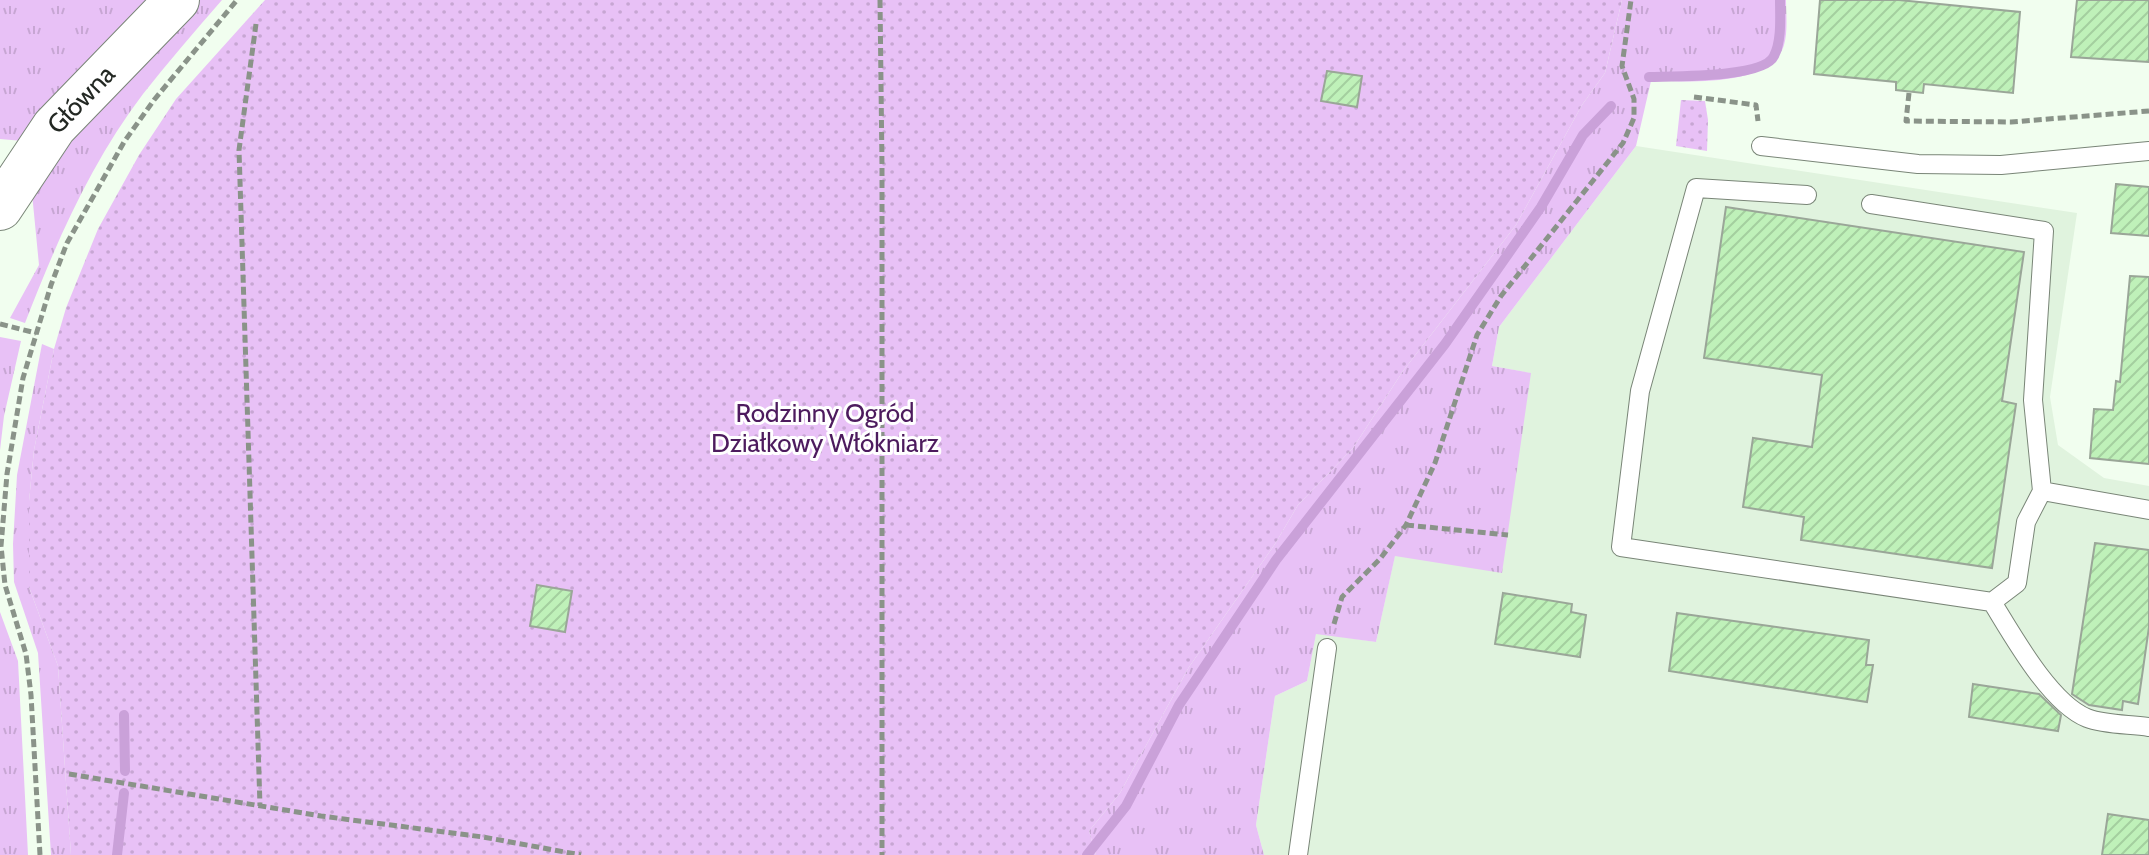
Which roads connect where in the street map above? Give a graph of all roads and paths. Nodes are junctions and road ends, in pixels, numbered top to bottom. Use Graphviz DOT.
graph roads {
  1 [pos="177,0"];
  2 [pos="237,0"];
  3 [pos="880,0"];
  4 [pos="1631,0"];
  5 [pos="256,24"];
  6 [pos="1909,93"];
  7 [pos="1694,97"];
  8 [pos="2149,111"];
  9 [pos="1761,146"];
  10 [pos="2149,151"];
  11 [pos="1807,195"];
  12 [pos="1871,204"];
  13 [pos="0,208"];
  14 [pos="0,324"];
  15 [pos="36,333"];
  16 [pos="2042,491"];
  17 [pos="2149,510"];
  18 [pos="1406,525"];
  19 [pos="1508,535"];
  20 [pos="1992,602"];
  21 [pos="1327,648"];
  22 [pos="2149,727"];
  23 [pos="69,774"];
  24 [pos="260,806"];
  25 [pos="40,855"];
  26 [pos="581,855"];
  27 [pos="882,855"];
  28 [pos="1298,855"];
  1 -- 13 [label="street, Główna"];
  2 -- 15 [label="path"];
  3 -- 27 [label="path"];
  4 -- 18 [label="path"];
  5 -- 24 [label="path"];
  6 -- 8 [label="path"];
  7 -- 9 [label="path"];
  9 -- 10 [label="lane"];
  11 -- 20 [label="lane"];
  12 -- 16 [label="lane"];
  14 -- 15 [label="path"];
  15 -- 25 [label="path"];
  16 -- 17 [label="lane"];
  16 -- 20 [label="lane"];
  18 -- 19 [label="path"];
  18 -- 21 [label="path"];
  20 -- 22 [label="lane"];
  21 -- 28 [label="lane"];
  23 -- 24 [label="path"];
  24 -- 26 [label="path"];
}
